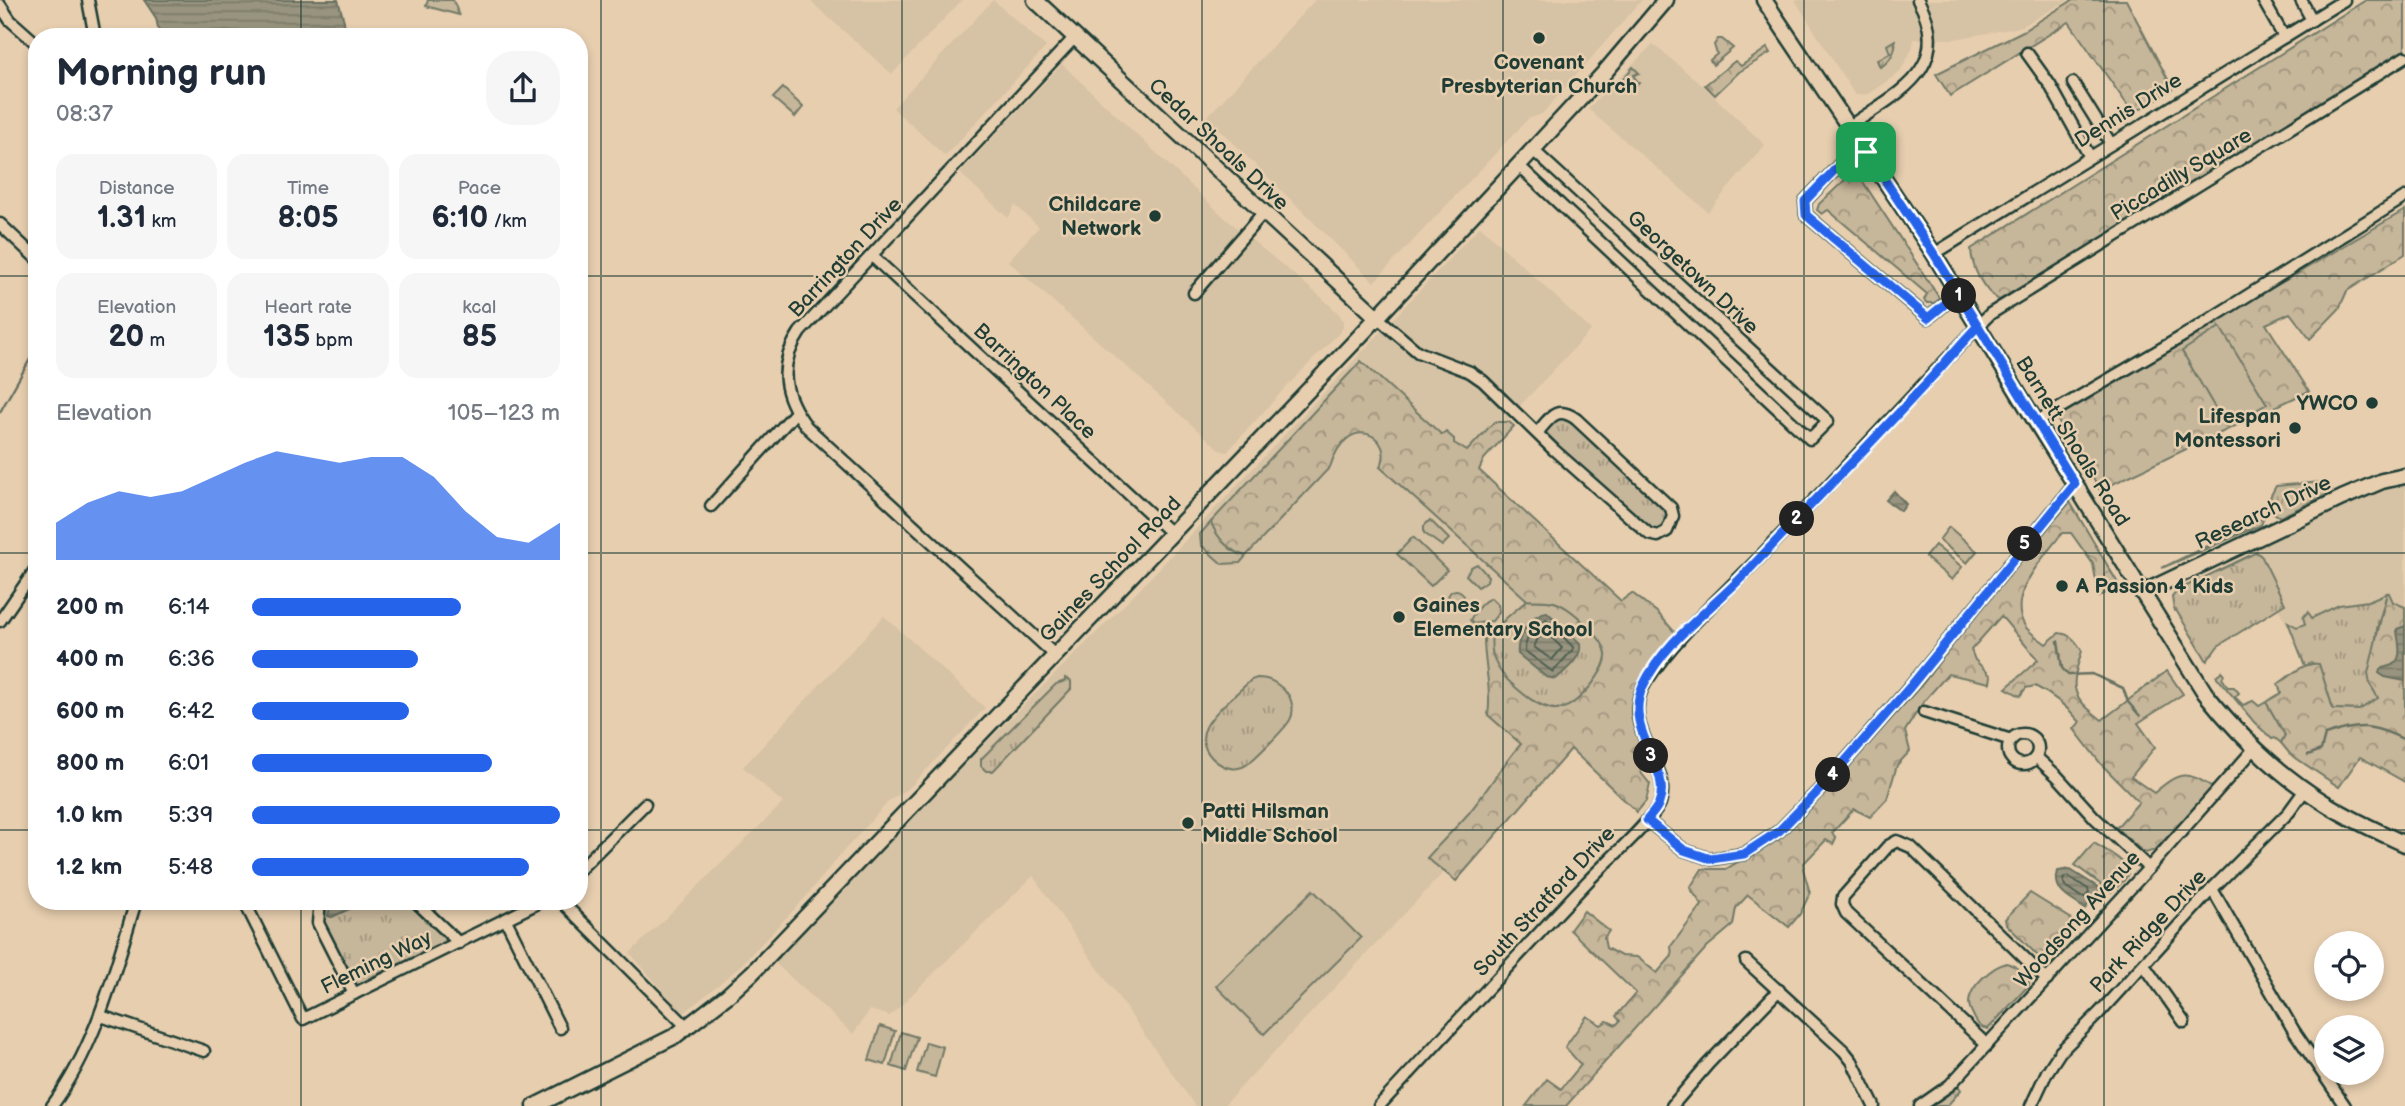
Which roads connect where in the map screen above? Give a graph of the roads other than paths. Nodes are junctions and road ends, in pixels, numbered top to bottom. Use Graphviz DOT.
graph roads {
  1 [pos="88,0"];
  2 [pos="1035,0"];
  3 [pos="1666,0"];
  4 [pos="1763,0"];
  5 [pos="1918,0"];
  6 [pos="2263,0"];
  7 [pos="2301,0"];
  8 [pos="2344,0"];
  9 [pos="0,5"];
  10 [pos="2312,20"];
  11 [pos="93,28"];
  12 [pos="28,36"];
  13 [pos="1075,37"];
  14 [pos="2284,37"];
  15 [pos="2027,53"];
  16 [pos="2405,57"];
  17 [pos="2073,83"];
  18 [pos="1850,126"];
  19 [pos="2111,144"];
  20 [pos="1863,148"];
  21 [pos="1533,149"];
  22 [pos="2090,157"];
  23 [pos="1518,165"];
  24 [pos="2405,197"];
  25 [pos="1264,213"];
  26 [pos="2,230"];
  27 [pos="28,252"];
  28 [pos="1934,254"];
  29 [pos="872,256"];
  30 [pos="1194,293"];
  31 [pos="1958,293"];
  32 [pos="1377,317"];
  33 [pos="1978,326"];
  34 [pos="796,412"];
  35 [pos="2036,422"];
  36 [pos="1537,433"];
  37 [pos="2405,476"];
  38 [pos="2075,484"];
  39 [pos="711,506"];
  40 [pos="1172,534"];
  41 [pos="28,580"];
  42 [pos="2142,593"];
  43 [pos="0,621"];
  44 [pos="1056,656"];
  45 [pos="1924,712"];
  46 [pos="2011,740"];
  47 [pos="2254,749"];
  48 [pos="2036,757"];
  49 [pos="2305,790"];
  50 [pos="645,804"];
  51 [pos="1647,820"];
  52 [pos="2405,844"];
  53 [pos="588,861"];
  54 [pos="2149,868"];
  55 [pos="2212,889"];
  56 [pos="133,910"];
  57 [pos="248,910"];
  58 [pos="319,910"];
  59 [pos="424,910"];
  60 [pos="525,910"];
  61 [pos="570,910"];
  62 [pos="506,920"];
  63 [pos="459,943"];
  64 [pos="1746,961"];
  65 [pos="2144,965"];
  66 [pos="2047,980"];
  67 [pos="1779,990"];
  68 [pos="354,994"];
  69 [pos="101,1016"];
  70 [pos="2184,1022"];
  71 [pos="560,1028"];
  72 [pos="688,1028"];
  73 [pos="1987,1045"];
  74 [pos="204,1051"];
  75 [pos="543,1104"];
  76 [pos="52,1106"];
  77 [pos="1380,1106"];
  78 [pos="1672,1106"];
  79 [pos="1874,1106"];
  80 [pos="1920,1106"];
  81 [pos="2031,1106"];
  82 [pos="2345,1106"];
  1 -- 11 [label="street"];
  2 -- 13 [label="main road, Cedar Shoals Drive"];
  3 -- 21 [label="main road, Gaines School Road"];
  4 -- 18 [label="main road, Barnett Shoals Road"];
  5 -- 18 [label="street"];
  6 -- 14 [label="street"];
  7 -- 10 [label="street"];
  8 -- 10 [label="street, Dennis Drive"];
  9 -- 12 [label="street"];
  10 -- 14 [label="street, Dennis Drive"];
  13 -- 25 [label="main road, Cedar Shoals Drive"];
  13 -- 29 [label="street, Barrington Drive"];
  14 -- 19 [label="street, Dennis Drive"];
  15 -- 22 [label="street"];
  16 -- 33 [label="street, Piccadilly Square"];
  17 -- 19 [label="street"];
  18 -- 20 [label="main road, Barnett Shoals Road"];
  19 -- 22 [label="street, Dennis Drive"];
  20 -- 28 [label="main road, Barnett Shoals Road"];
  20 -- 31 [label="street"];
  21 -- 23 [label="main road, Gaines School Road"];
  21 -- 23 [label="street, Georgetown Drive"];
  22 -- 28 [label="street, Dennis Drive"];
  23 -- 32 [label="main road, Gaines School Road"];
  24 -- 35 [label="street"];
  25 -- 30 [label="street"];
  25 -- 32 [label="main road, Cedar Shoals Drive"];
  26 -- 27 [label="street"];
  28 -- 31 [label="main road, Barnett Shoals Road"];
  29 -- 34 [label="street, Barrington Drive"];
  29 -- 40 [label="street, Barrington Place"];
  31 -- 33 [label="main road, Barnett Shoals Road"];
  32 -- 36 [label="street"];
  32 -- 40 [label="main road, Gaines School Road"];
  33 -- 35 [label="main road, Barnett Shoals Road"];
  33 -- 51 [label="street, South Stratford Drive"];
  34 -- 39 [label="street"];
  34 -- 44 [label="street, Barrington Drive"];
  35 -- 38 [label="main road, Barnett Shoals Road"];
  36 -- 36 [label="street"];
  37 -- 42 [label="main road, Research Drive"];
  38 -- 42 [label="main road, Barnett Shoals Road"];
  38 -- 51 [label="street"];
  40 -- 44 [label="main road, Gaines School Road"];
  41 -- 43 [label="street"];
  42 -- 47 [label="main road, Barnett Shoals Road"];
  44 -- 72 [label="main road, Gaines School Road"];
  45 -- 46 [label="street"];
  46 -- 48 [label="street"];
  46 -- 48 [label="street"];
  47 -- 49 [label="main road, Barnett Shoals Road"];
  47 -- 54 [label="street, Woodsong Avenue"];
  48 -- 54 [label="street"];
  49 -- 52 [label="main road, Barnett Shoals Road"];
  49 -- 55 [label="street, Park Ridge Drive"];
  50 -- 53 [label="street"];
  51 -- 77 [label="street, South Stratford Drive"];
  54 -- 66 [label="street, Woodsong Avenue"];
  55 -- 65 [label="street, Park Ridge Drive"];
  55 -- 82 [label="street"];
  56 -- 69 [label="street"];
  57 -- 68 [label="street, Fleming Way"];
  58 -- 68 [label="street"];
  59 -- 63 [label="street"];
  60 -- 62 [label="street, Fleming Way"];
  61 -- 72 [label="street"];
  62 -- 63 [label="street, Fleming Way"];
  62 -- 71 [label="street"];
  63 -- 68 [label="street, Fleming Way"];
  64 -- 67 [label="street"];
  65 -- 70 [label="street"];
  65 -- 81 [label="street, Park Ridge Drive"];
  66 -- 73 [label="street, Woodsong Avenue"];
  66 -- 73 [label="street"];
  67 -- 78 [label="street"];
  67 -- 79 [label="street"];
  69 -- 74 [label="street"];
  69 -- 76 [label="street"];
  72 -- 75 [label="main road, Gaines School Road"];
  73 -- 80 [label="street, Woodsong Avenue"];
}
